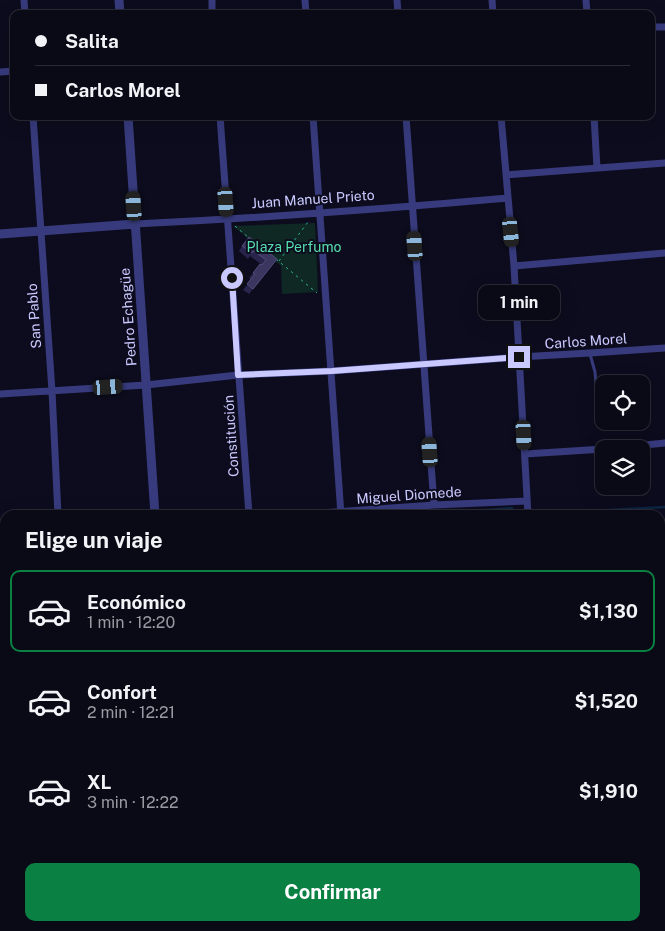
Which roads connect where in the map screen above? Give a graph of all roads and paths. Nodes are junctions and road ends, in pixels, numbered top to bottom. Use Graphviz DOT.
graph roads {
  1 [pos="33,120"];
  2 [pos="128,120"];
  3 [pos="220,120"];
  4 [pos="313,120"];
  5 [pos="406,120"];
  6 [pos="501,120"];
  7 [pos="594,120"];
  8 [pos="665,163"];
  9 [pos="597,168"];
  10 [pos="506,175"];
  11 [pos="508,198"];
  12 [pos="412,206"];
  13 [pos="317,212"];
  14 [pos="228,219"];
  15 [pos="135,224"];
  16 [pos="41,230"];
  17 [pos="0,234"];
  18 [pos="250,238"];
  19 [pos="665,253"];
  20 [pos="271,256"];
  21 [pos="279,262"];
  22 [pos="514,266"];
  23 [pos="326,300"];
  24 [pos="665,348"];
  25 [pos="590,354"];
  26 [pos="519,357"];
  27 [pos="423,364"];
  28 [pos="332,371"];
  29 [pos="238,375"];
  30 [pos="595,375"];
  31 [pos="146,385"];
  32 [pos="52,391"];
  33 [pos="0,394"];
  34 [pos="665,443"];
  35 [pos="650,444"];
  36 [pos="595,450"];
  37 [pos="525,454"];
  38 [pos="527,501"];
  39 [pos="434,505"];
  40 [pos="58,510"];
  41 [pos="155,510"];
  42 [pos="250,510"];
  43 [pos="341,510"];
  44 [pos="376,510"];
  45 [pos="528,510"];
  1 -- 16 [label="street, San Pablo"];
  2 -- 15 [label="street, Pedro Echagüe"];
  3 -- 14 [label="street, Constitución"];
  4 -- 13 [label="street"];
  5 -- 12 [label="street"];
  6 -- 10 [label="street"];
  7 -- 9 [label="street"];
  8 -- 9 [label="street"];
  9 -- 10 [label="street"];
  10 -- 11 [label="street"];
  11 -- 12 [label="street, Juan Manuel Prieto"];
  11 -- 22 [label="street"];
  12 -- 13 [label="street, Juan Manuel Prieto"];
  12 -- 27 [label="street"];
  13 -- 14 [label="street, Juan Manuel Prieto"];
  13 -- 21 [label="path"];
  13 -- 23 [label="street"];
  14 -- 15 [label="street, Juan Manuel Prieto"];
  14 -- 18 [label="path"];
  14 -- 29 [label="street, Constitución"];
  15 -- 16 [label="street, Juan Manuel Prieto"];
  15 -- 31 [label="street, Pedro Echagüe"];
  16 -- 17 [label="street, Juan Manuel Prieto"];
  16 -- 32 [label="street, San Pablo"];
  19 -- 22 [label="street"];
  20 -- 21 [label="path"];
  21 -- 23 [label="path"];
  22 -- 26 [label="street"];
  23 -- 28 [label="street"];
  24 -- 25 [label="street, Carlos Morel"];
  25 -- 26 [label="street, Carlos Morel"];
  25 -- 30 [label="lane"];
  26 -- 27 [label="street, Carlos Morel"];
  26 -- 37 [label="street"];
  27 -- 28 [label="street, Carlos Morel"];
  27 -- 39 [label="street"];
  28 -- 29 [label="street, Carlos Morel"];
  28 -- 43 [label="street"];
  29 -- 31 [label="street, Carlos Morel"];
  29 -- 42 [label="street, Constitución"];
  31 -- 32 [label="street, Carlos Morel"];
  31 -- 41 [label="street, Pedro Echagüe"];
  32 -- 33 [label="street, Carlos Morel"];
  32 -- 40 [label="street, San Pablo"];
  34 -- 35 [label="street"];
  36 -- 37 [label="street"];
  37 -- 38 [label="street"];
  38 -- 39 [label="street, Miguel Diomede"];
  38 -- 45 [label="street"];
  39 -- 44 [label="street, Miguel Diomede"];
}
